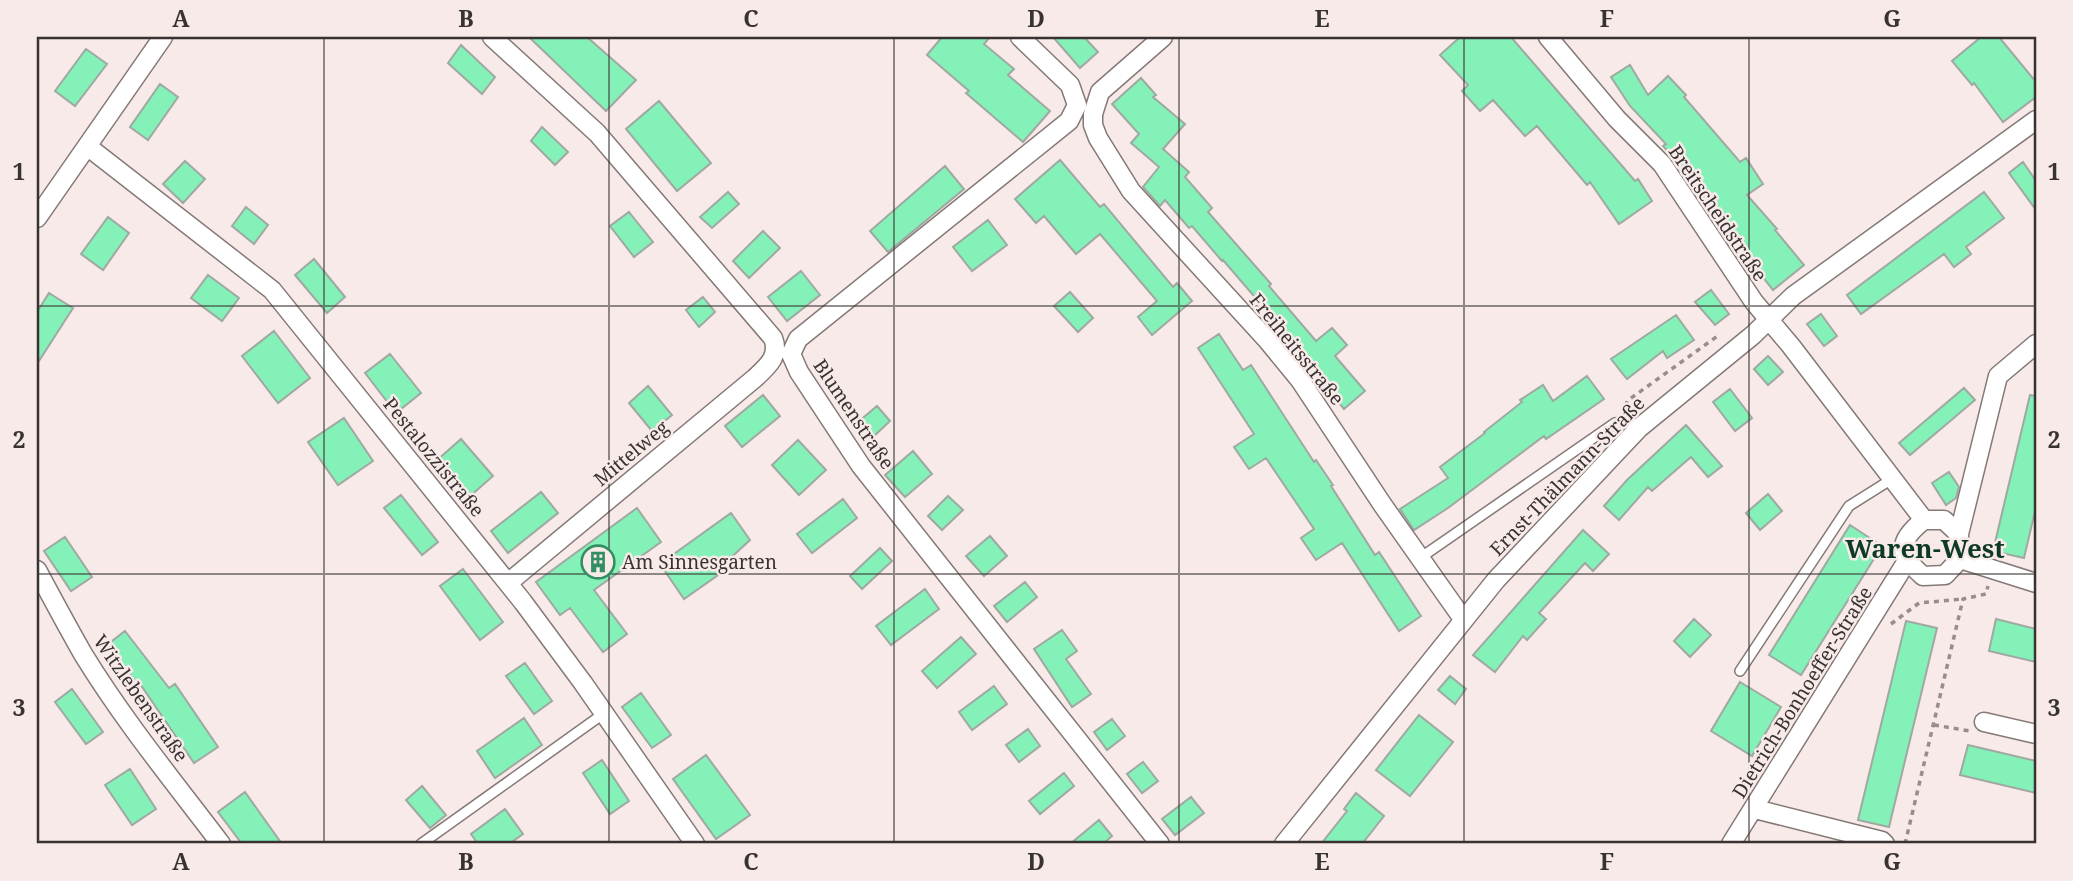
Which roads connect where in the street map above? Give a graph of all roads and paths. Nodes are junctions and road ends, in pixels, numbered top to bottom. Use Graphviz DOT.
graph roads {
  1 [pos="163,37"];
  2 [pos="492,37"];
  3 [pos="1020,37"];
  4 [pos="1163,37"];
  5 [pos="1548,37"];
  6 [pos="1085,112"];
  7 [pos="2036,120"];
  8 [pos="87,146"];
  9 [pos="37,218"];
  10 [pos="1769,320"];
  11 [pos="1722,334"];
  12 [pos="2036,344"];
  13 [pos="784,353"];
  14 [pos="1622,419"];
  15 [pos="1639,428"];
  16 [pos="1892,479"];
  17 [pos="1924,520"];
  18 [pos="1959,534"];
  19 [pos="1420,558"];
  20 [pos="1960,559"];
  21 [pos="1907,561"];
  22 [pos="37,570"];
  23 [pos="1992,570"];
  24 [pos="508,583"];
  25 [pos="2036,583"];
  26 [pos="1963,598"];
  27 [pos="1873,616"];
  28 [pos="1464,620"];
  29 [pos="1740,671"];
  30 [pos="603,714"];
  31 [pos="1984,722"];
  32 [pos="1934,725"];
  33 [pos="2036,734"];
  34 [pos="1755,809"];
  35 [pos="221,844"];
  36 [pos="421,844"];
  37 [pos="695,844"];
  38 [pos="1160,844"];
  39 [pos="1284,844"];
  40 [pos="1731,844"];
  41 [pos="1885,844"];
  42 [pos="1905,844"];
  1 -- 8 [label="street"];
  2 -- 13 [label="street, Blumenstraße"];
  3 -- 6 [label="street, Freiheitsstraße"];
  4 -- 6 [label="street"];
  5 -- 10 [label="street, Breitscheidstraße"];
  6 -- 13 [label="street"];
  6 -- 19 [label="street, Freiheitsstraße"];
  7 -- 10 [label="street, Ernst-Thälmann-Straße"];
  8 -- 9 [label="street"];
  8 -- 24 [label="street, Pestalozzistraße"];
  10 -- 15 [label="street, Ernst-Thälmann-Straße"];
  10 -- 16 [label="street"];
  11 -- 14 [label="path"];
  12 -- 18 [label="street"];
  13 -- 24 [label="street, Mittelweg"];
  13 -- 38 [label="street, Blumenstraße"];
  14 -- 15 [label="lane"];
  14 -- 19 [label="lane"];
  15 -- 28 [label="street, Ernst-Thälmann-Straße"];
  16 -- 17 [label="street"];
  16 -- 29 [label="lane"];
  17 -- 18 [label="street"];
  17 -- 21 [label="street, Dietrich-Bonhoeffer-Straße"];
  18 -- 20 [label="street"];
  19 -- 28 [label="street, Freiheitsstraße"];
  20 -- 21 [label="street"];
  20 -- 23 [label="street"];
  21 -- 27 [label="street, Dietrich-Bonhoeffer-Straße"];
  22 -- 35 [label="street, Witzlebenstraße"];
  23 -- 25 [label="street"];
  23 -- 26 [label="path"];
  24 -- 30 [label="street, Pestalozzistraße"];
  26 -- 27 [label="path"];
  26 -- 32 [label="path"];
  27 -- 34 [label="street, Dietrich-Bonhoeffer-Straße"];
  28 -- 39 [label="street, Ernst-Thälmann-Straße"];
  30 -- 36 [label="lane"];
  30 -- 37 [label="street, Pestalozzistraße"];
  31 -- 32 [label="path"];
  31 -- 33 [label="street"];
  32 -- 42 [label="path"];
  34 -- 40 [label="street, Dietrich-Bonhoeffer-Straße"];
  34 -- 41 [label="street"];
}
